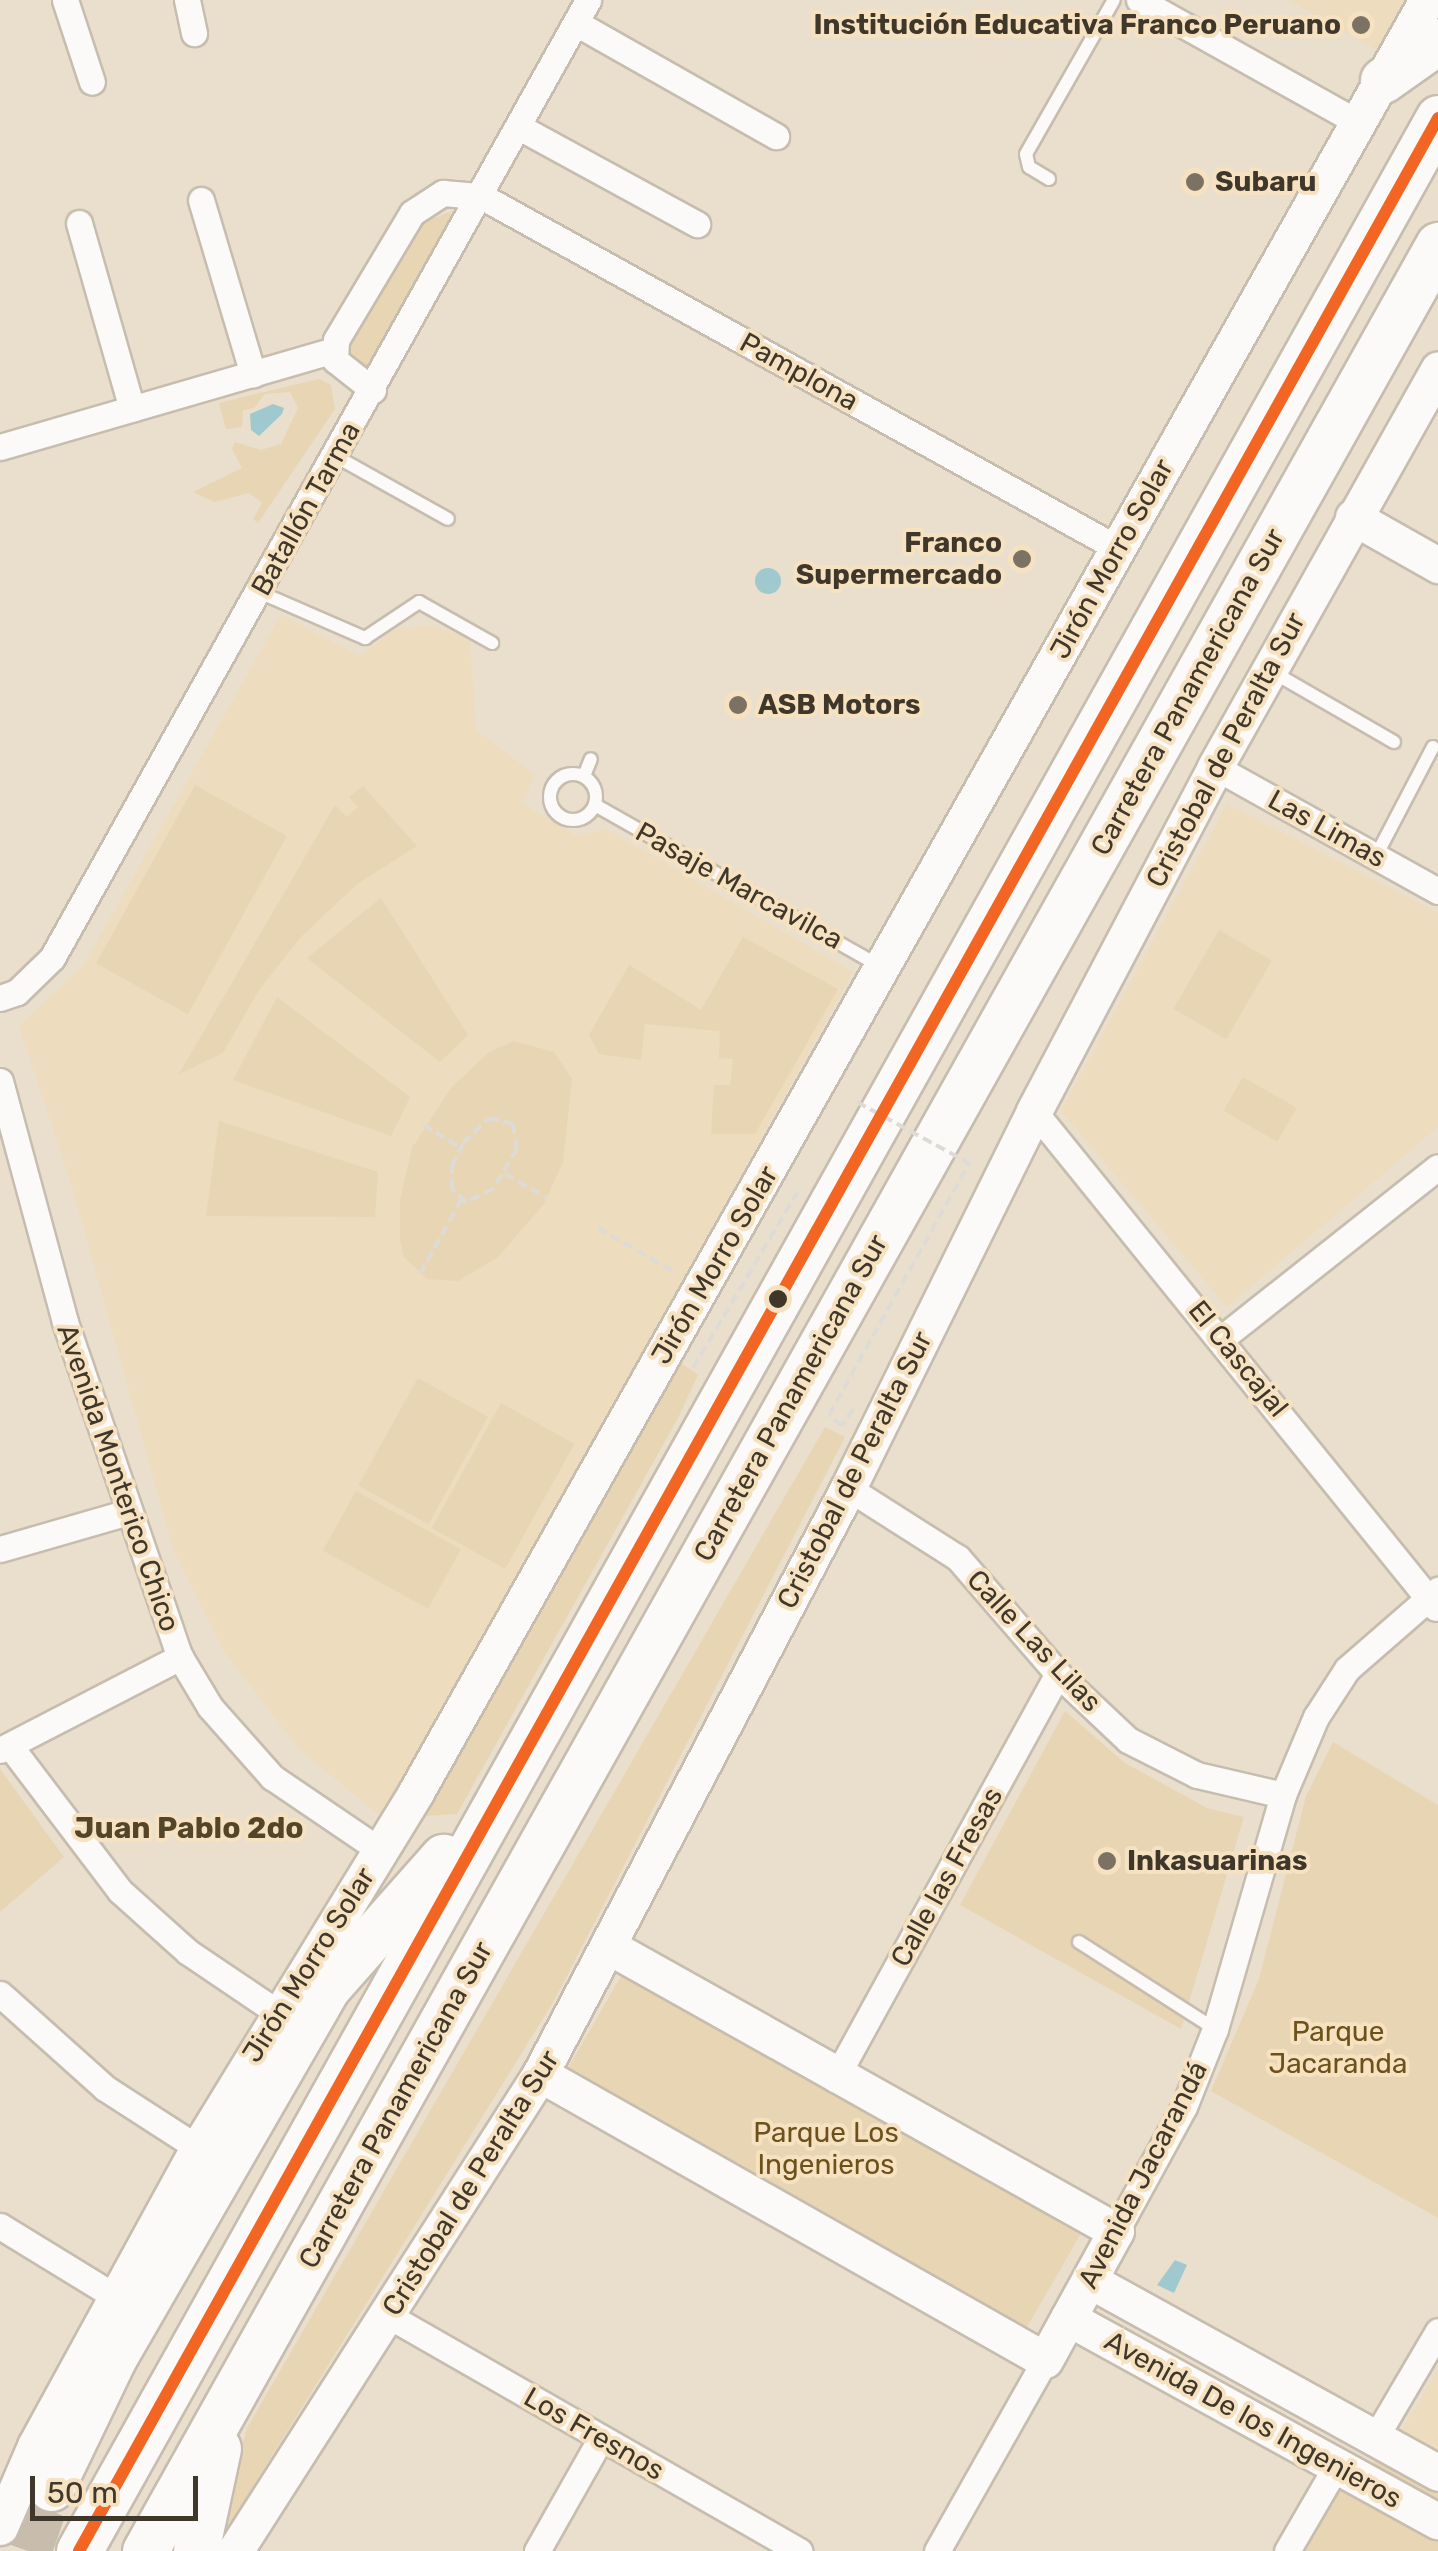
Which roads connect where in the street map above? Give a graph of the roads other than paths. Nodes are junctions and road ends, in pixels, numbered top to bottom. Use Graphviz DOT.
graph roads {
  1 [pos="65,0"];
  2 [pos="187,0"];
  3 [pos="588,0"];
  4 [pos="1114,0"];
  5 [pos="1139,0"];
  6 [pos="1427,0"];
  7 [pos="576,23"];
  8 [pos="194,32"];
  9 [pos="1438,41"];
  10 [pos="1383,80"];
  11 [pos="92,82"];
  12 [pos="1438,118"];
  13 [pos="1360,123"];
  14 [pos="519,127"];
  15 [pos="776,136"];
  16 [pos="1049,179"];
  17 [pos="481,196"];
  18 [pos="201,200"];
  19 [pos="78,223"];
  20 [pos="697,224"];
  21 [pos="1438,245"];
  22 [pos="334,350"];
  23 [pos="1438,368"];
  24 [pos="253,374"];
  25 [pos="373,390"];
  26 [pos="132,409"];
  27 [pos="0,447"];
  28 [pos="335,456"];
  29 [pos="1353,517"];
  30 [pos="448,518"];
  31 [pos="1117,548"];
  32 [pos="1438,565"];
  33 [pos="259,592"];
  34 [pos="492,644"];
  35 [pos="1269,670"];
  36 [pos="1394,742"];
  37 [pos="1433,747"];
  38 [pos="592,759"];
  39 [pos="1215,766"];
  40 [pos="584,776"];
  41 [pos="595,804"];
  42 [pos="1376,856"];
  43 [pos="1438,891"];
  44 [pos="882,967"];
  45 [pos="0,998"];
  46 [pos="0,1082"];
  47 [pos="1034,1111"];
  48 [pos="1438,1167"];
  49 [pos="1222,1338"];
  50 [pos="848,1488"];
  51 [pos="125,1513"];
  52 [pos="0,1549"];
  53 [pos="1435,1599"];
  54 [pos="180,1658"];
  55 [pos="1058,1674"];
  56 [pos="5,1748"];
  57 [pos="1283,1795"];
  58 [pos="484,1826"];
  59 [pos="381,1850"];
  60 [pos="1080,1942"];
  61 [pos="610,1947"];
  62 [pos="0,1994"];
  63 [pos="276,2012"];
  64 [pos="1215,2029"];
  65 [pos="540,2074"];
  66 [pos="835,2079"];
  67 [pos="198,2148"];
  68 [pos="0,2226"];
  69 [pos="1116,2231"];
  70 [pos="1089,2280"];
  71 [pos="116,2298"];
  72 [pos="390,2316"];
  73 [pos="1068,2318"];
  74 [pos="1438,2331"];
  75 [pos="1046,2360"];
  76 [pos="168,2396"];
  77 [pos="226,2406"];
  78 [pos="600,2438"];
  79 [pos="1375,2438"];
  80 [pos="1336,2465"];
  81 [pos="1438,2473"];
  82 [pos="51,2488"];
  83 [pos="1438,2521"];
  84 [pos="0,2527"];
  85 [pos="44,2551"];
  86 [pos="79,2551"];
  87 [pos="145,2551"];
  88 [pos="196,2551"];
  89 [pos="235,2551"];
  90 [pos="537,2551"];
  91 [pos="799,2551"];
  92 [pos="937,2551"];
  93 [pos="1287,2551"];
  1 -- 11 [label="street"];
  2 -- 8 [label="street"];
  3 -- 7 [label="street, Batallón Tarma"];
  4 -- 16 [label="lane"];
  5 -- 13 [label="street"];
  6 -- 10 [label="street, Jirón Morro Solar"];
  7 -- 14 [label="street, Batallón Tarma"];
  7 -- 15 [label="street"];
  9 -- 10 [label="highway"];
  10 -- 13 [label="street, Jirón Morro Solar"];
  12 -- 58 [label="highway, Carretera Panamericana Sur"];
  13 -- 31 [label="street, Jirón Morro Solar"];
  14 -- 17 [label="street, Batallón Tarma"];
  14 -- 20 [label="street"];
  17 -- 22 [label="street"];
  17 -- 25 [label="street, Batallón Tarma"];
  17 -- 31 [label="street, Pamplona"];
  18 -- 24 [label="street"];
  19 -- 26 [label="street"];
  21 -- 77 [label="highway, Carretera Panamericana Sur"];
  22 -- 24 [label="street"];
  22 -- 25 [label="street"];
  23 -- 29 [label="street, Cristobal de Peralta Sur"];
  24 -- 26 [label="street"];
  25 -- 28 [label="street, Batallón Tarma"];
  26 -- 27 [label="street"];
  28 -- 30 [label="lane"];
  28 -- 33 [label="street, Batallón Tarma"];
  29 -- 32 [label="street"];
  29 -- 35 [label="street, Cristobal de Peralta Sur"];
  31 -- 44 [label="street, Jirón Morro Solar"];
  33 -- 34 [label="lane"];
  33 -- 45 [label="street, Batallón Tarma"];
  35 -- 36 [label="lane"];
  35 -- 39 [label="street, Cristobal de Peralta Sur"];
  37 -- 42 [label="lane"];
  38 -- 40 [label="lane"];
  39 -- 42 [label="street, Las Limas"];
  39 -- 47 [label="street, Cristobal de Peralta Sur"];
  40 -- 41 [label="lane"];
  40 -- 41 [label="lane"];
  41 -- 44 [label="lane, Pasaje Marcavilca"];
  42 -- 43 [label="street, Las Limas"];
  44 -- 59 [label="street, Jirón Morro Solar"];
  46 -- 51 [label="street, Avenida Monterico Chico"];
  47 -- 49 [label="street, El Cascajal"];
  47 -- 50 [label="street, Cristobal de Peralta Sur"];
  48 -- 49 [label="street"];
  49 -- 53 [label="street, El Cascajal"];
  50 -- 55 [label="street, Calle Las Lilas"];
  50 -- 61 [label="street, Cristobal de Peralta Sur"];
  51 -- 52 [label="street"];
  51 -- 54 [label="street, Avenida Monterico Chico"];
  53 -- 57 [label="street, Avenida Jacarandá"];
  54 -- 56 [label="street"];
  54 -- 59 [label="street, Avenida Monterico Chico"];
  55 -- 57 [label="street, Calle Las Lilas"];
  55 -- 66 [label="street, Calle las Fresas"];
  56 -- 63 [label="street"];
  57 -- 64 [label="street, Avenida Jacarandá"];
  58 -- 76 [label="highway, Carretera Panamericana Sur"];
  58 -- 82 [label="highway"];
  59 -- 63 [label="street, Jirón Morro Solar"];
  60 -- 64 [label="lane"];
  61 -- 65 [label="street, Cristobal de Peralta Sur"];
  61 -- 66 [label="street"];
  62 -- 67 [label="street"];
  63 -- 67 [label="street, Jirón Morro Solar"];
  64 -- 69 [label="street, Avenida Jacarandá"];
  65 -- 72 [label="street, Cristobal de Peralta Sur"];
  65 -- 75 [label="street"];
  66 -- 69 [label="street"];
  67 -- 71 [label="street, Jirón Morro Solar"];
  68 -- 71 [label="street"];
  69 -- 70 [label="street, Avenida Jacarandá"];
  70 -- 73 [label="street, Avenida Jacarandá"];
  70 -- 79 [label="street, Avenida De los Ingenieros"];
  71 -- 84 [label="street, Jirón Morro Solar"];
  72 -- 78 [label="street, Los Fresnos"];
  72 -- 89 [label="street, Cristobal de Peralta Sur"];
  73 -- 75 [label="street, Avenida Jacarandá"];
  73 -- 80 [label="street, Avenida De los Ingenieros"];
  74 -- 79 [label="street"];
  75 -- 92 [label="street, Avenida Jacarandá"];
  76 -- 85 [label="highway"];
  76 -- 86 [label="highway, Carretera Panamericana Sur"];
  77 -- 87 [label="highway, Carretera Panamericana Sur"];
  77 -- 88 [label="highway"];
  78 -- 90 [label="street"];
  78 -- 91 [label="street, Los Fresnos"];
  79 -- 81 [label="street, Avenida De los Ingenieros"];
  80 -- 83 [label="street, Avenida De los Ingenieros"];
  80 -- 93 [label="street"];
}
